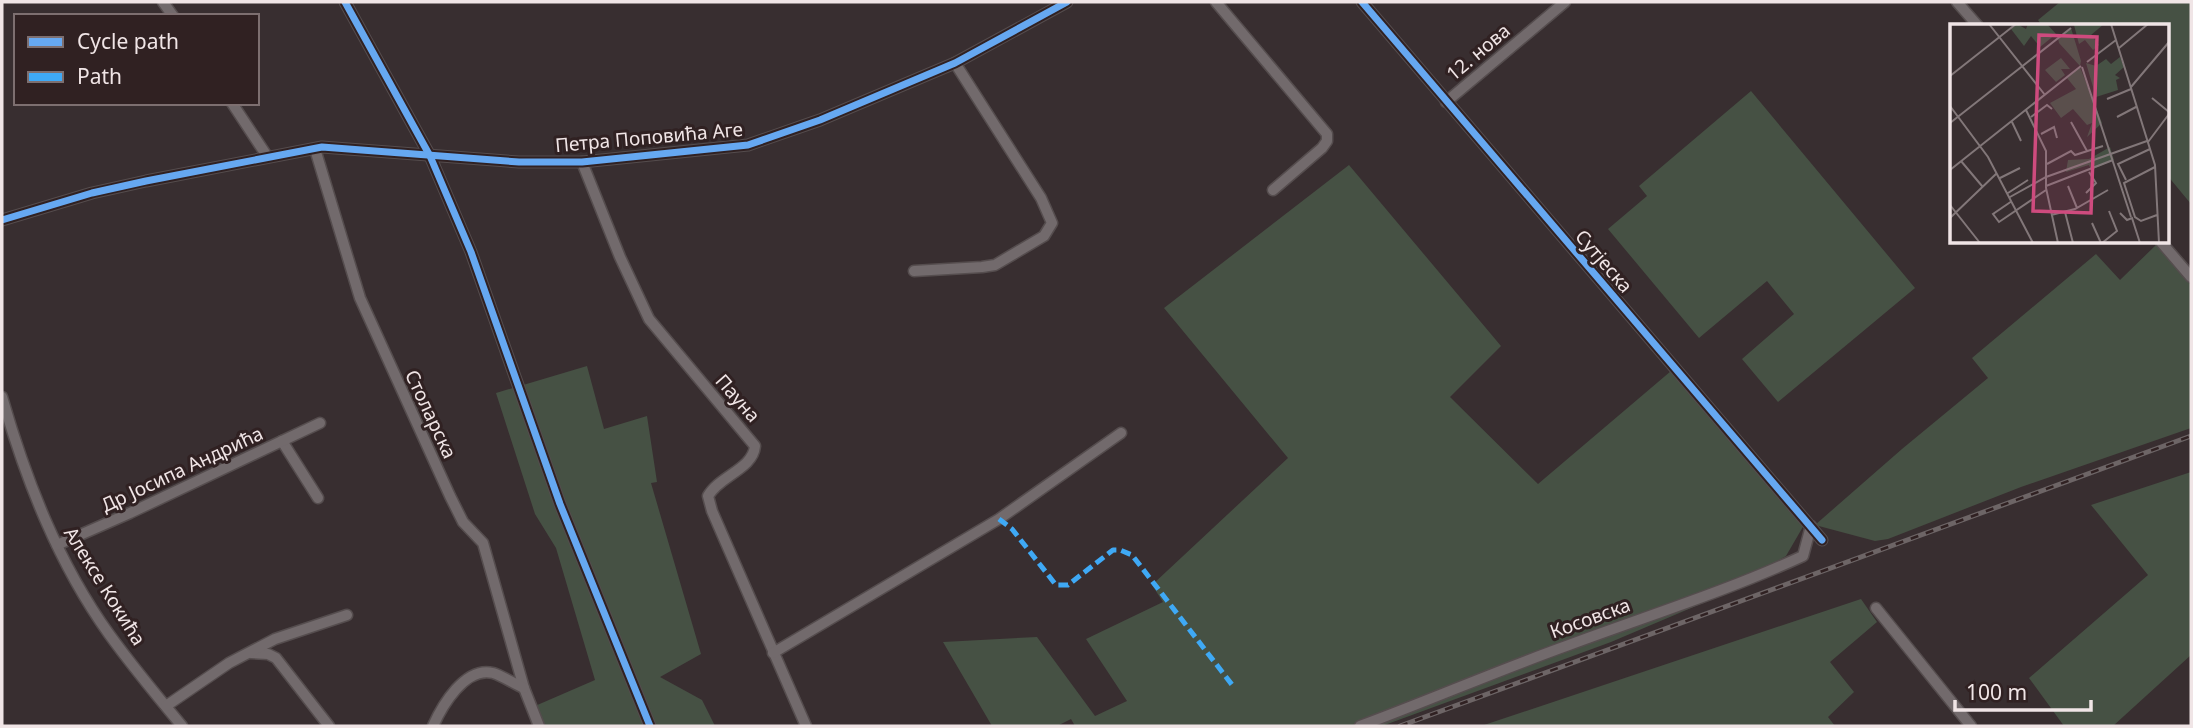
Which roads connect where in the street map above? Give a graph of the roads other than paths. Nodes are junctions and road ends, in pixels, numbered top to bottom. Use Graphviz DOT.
graph roads {
  1 [pos="345,2"];
  2 [pos="1067,2"];
  3 [pos="1216,2"];
  4 [pos="1362,2"];
  5 [pos="1565,2"];
  6 [pos="1957,2"];
  7 [pos="1976,24"];
  8 [pos="955,63"];
  9 [pos="1446,102"];
  10 [pos="233,105"];
  11 [pos="315,149"];
  12 [pos="267,156"];
  13 [pos="430,156"];
  14 [pos="582,162"];
  15 [pos="1273,190"];
  16 [pos="2,220"];
  17 [pos="2162,243"];
  18 [pos="914,271"];
  19 [pos="2191,277"];
  20 [pos="2,399"];
  21 [pos="320,423"];
  22 [pos="1121,433"];
  23 [pos="282,441"];
  24 [pos="318,498"];
  25 [pos="1811,526"];
  26 [pos="1822,540"];
  27 [pos="57,545"];
  28 [pos="1877,608"];
  29 [pos="347,615"];
  30 [pos="248,653"];
  31 [pos="773,653"];
  32 [pos="524,688"];
  33 [pos="166,706"];
  34 [pos="182,726"];
  35 [pos="329,726"];
  36 [pos="433,726"];
  37 [pos="539,726"];
  38 [pos="650,726"];
  39 [pos="806,726"];
  40 [pos="1360,726"];
  41 [pos="1971,726"];
  1 -- 13 [label="street"];
  2 -- 8 [label="street, Петра Поповића Аге"];
  3 -- 15 [label="street"];
  4 -- 9 [label="street, Сутјеска"];
  5 -- 9 [label="street, 12. нова"];
  6 -- 7 [label="street"];
  8 -- 14 [label="street, Петра Поповића Аге"];
  8 -- 18 [label="street"];
  9 -- 25 [label="street, Сутјеска"];
  10 -- 12 [label="street"];
  11 -- 12 [label="street, Петра Поповића Аге"];
  11 -- 13 [label="street, Петра Поповића Аге"];
  11 -- 32 [label="street, Столарска"];
  12 -- 16 [label="street, Петра Поповића Аге"];
  13 -- 14 [label="street, Петра Поповића Аге"];
  13 -- 38 [label="street"];
  14 -- 31 [label="street, Пауна"];
  17 -- 19 [label="street"];
  20 -- 27 [label="street, Алексе Кокића"];
  21 -- 23 [label="street, Др Јосипа Андрића"];
  22 -- 31 [label="street"];
  23 -- 24 [label="street, Др Јосипа Андрића"];
  23 -- 27 [label="street, Др Јосипа Андрића"];
  25 -- 26 [label="street, Сутјеска"];
  25 -- 40 [label="street, Косовска"];
  27 -- 33 [label="street, Алексе Кокића"];
  28 -- 41 [label="street"];
  29 -- 30 [label="street"];
  30 -- 33 [label="street"];
  30 -- 35 [label="street"];
  31 -- 39 [label="street, Пауна"];
  32 -- 36 [label="street"];
  32 -- 37 [label="street"];
  33 -- 34 [label="street, Алексе Кокића"];
}
